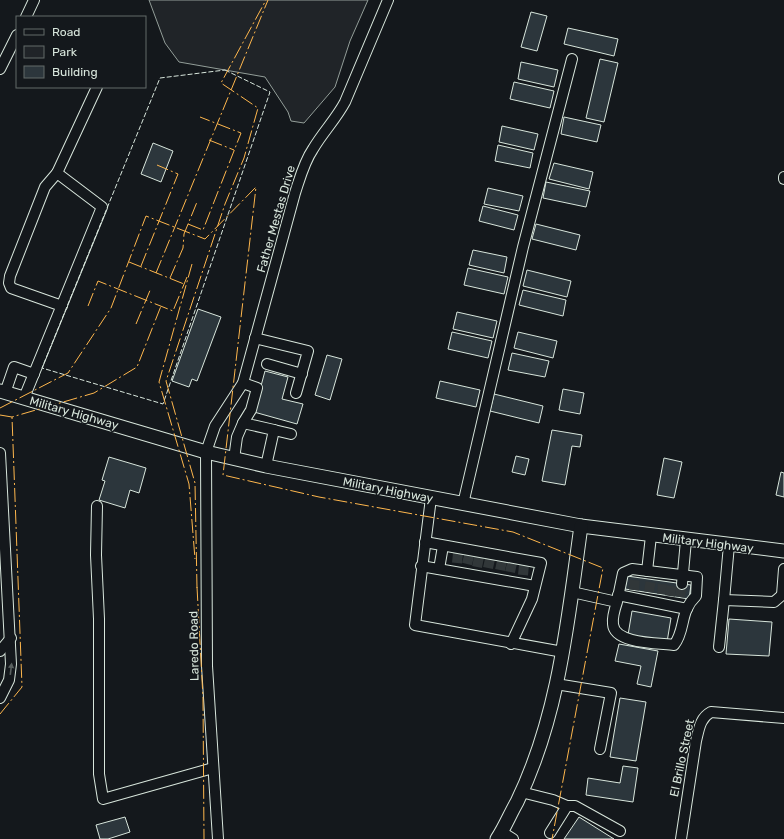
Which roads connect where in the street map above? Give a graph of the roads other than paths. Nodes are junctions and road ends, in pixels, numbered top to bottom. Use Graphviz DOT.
graph roads {
  1 [pos="34,0"];
  2 [pos="388,0"];
  3 [pos="26,16"];
  4 [pos="16,37"];
  5 [pos="572,59"];
  6 [pos="0,69"];
  7 [pos="97,88"];
  8 [pos="57,173"];
  9 [pos="62,306"];
  10 [pos="255,338"];
  11 [pos="267,364"];
  12 [pos="34,374"];
  13 [pos="302,374"];
  14 [pos="243,384"];
  15 [pos="2,392"];
  16 [pos="296,394"];
  17 [pos="24,398"];
  18 [pos="243,423"];
  19 [pos="274,430"];
  20 [pos="291,434"];
  21 [pos="206,452"];
  22 [pos="0,453"];
  23 [pos="234,459"];
  24 [pos="266,466"];
  25 [pos="431,498"];
  26 [pos="464,504"];
  27 [pos="97,506"];
  28 [pos="581,526"];
  29 [pos="651,536"];
  30 [pos="686,540"];
  31 [pos="425,542"];
  32 [pos="729,545"];
  33 [pos="443,546"];
  34 [pos="784,551"];
  35 [pos="468,561"];
  36 [pos="489,565"];
  37 [pos="421,566"];
  38 [pos="506,568"];
  39 [pos="439,569"];
  40 [pos="784,569"];
  41 [pos="523,571"];
  42 [pos="650,574"];
  43 [pos="673,578"];
  44 [pos="536,586"];
  45 [pos="572,592"];
  46 [pos="783,595"];
  47 [pos="617,599"];
  48 [pos="724,600"];
  49 [pos="682,605"];
  50 [pos="11,638"];
  51 [pos="511,644"];
  52 [pos="719,647"];
  53 [pos="0,651"];
  54 [pos="563,652"];
  55 [pos="556,684"];
  56 [pos="0,698"];
  57 [pos="784,718"];
  58 [pos="600,749"];
  59 [pos="213,768"];
  60 [pos="521,792"];
  61 [pos="567,806"];
  62 [pos="620,831"];
  63 [pos="550,832"];
  64 [pos="499,836"];
  65 [pos="218,839"];
  66 [pos="513,839"];
  67 [pos="681,839"];
  1 -- 3 [label="street"];
  2 -- 10 [label="street, Father Mestas Drive"];
  4 -- 6 [label="street"];
  5 -- 26 [label="street"];
  7 -- 8 [label="street"];
  8 -- 9 [label="street"];
  8 -- 9 [label="street"];
  9 -- 12 [label="street"];
  10 -- 13 [label="street"];
  10 -- 14 [label="street, Father Mestas Drive"];
  11 -- 13 [label="street"];
  12 -- 15 [label="street"];
  12 -- 17 [label="street"];
  13 -- 16 [label="street"];
  14 -- 18 [label="street"];
  14 -- 21 [label="street, Father Mestas Drive"];
  15 -- 17 [label="main road, Military Highway"];
  17 -- 21 [label="main road, Military Highway"];
  18 -- 19 [label="street"];
  18 -- 23 [label="street"];
  19 -- 20 [label="street"];
  19 -- 24 [label="street"];
  21 -- 23 [label="main road, Military Highway"];
  21 -- 59 [label="street, Laredo Road"];
  22 -- 50 [label="street"];
  23 -- 24 [label="main road, Military Highway"];
  24 -- 25 [label="main road, Military Highway"];
  25 -- 26 [label="main road, Military Highway"];
  25 -- 31 [label="street"];
  26 -- 28 [label="main road, Military Highway"];
  27 -- 59 [label="street"];
  28 -- 29 [label="main road, Military Highway"];
  28 -- 45 [label="main road"];
  29 -- 30 [label="main road, Military Highway"];
  29 -- 42 [label="street"];
  30 -- 32 [label="main road, Military Highway"];
  30 -- 43 [label="street"];
  31 -- 33 [label="street"];
  31 -- 37 [label="street"];
  32 -- 34 [label="main road, Military Highway"];
  32 -- 48 [label="street"];
  33 -- 35 [label="street"];
  33 -- 39 [label="street"];
  35 -- 36 [label="street"];
  35 -- 36 [label="street"];
  35 -- 39 [label="street"];
  36 -- 38 [label="street"];
  36 -- 38 [label="street"];
  37 -- 39 [label="street"];
  37 -- 51 [label="street"];
  38 -- 41 [label="street"];
  38 -- 41 [label="street"];
  40 -- 46 [label="street"];
  41 -- 44 [label="street"];
  41 -- 44 [label="street"];
  42 -- 43 [label="street"];
  42 -- 47 [label="street"];
  43 -- 49 [label="street"];
  44 -- 51 [label="street"];
  45 -- 47 [label="street"];
  45 -- 54 [label="main road"];
  46 -- 48 [label="street"];
  47 -- 49 [label="street"];
  47 -- 49 [label="street"];
  48 -- 52 [label="street"];
  50 -- 53 [label="street"];
  56 -- 50 [label="street, one-way"];
  51 -- 54 [label="street"];
  54 -- 55 [label="main road"];
  55 -- 58 [label="street"];
  55 -- 60 [label="main road"];
  57 -- 67 [label="street, El Brillo Street"];
  59 -- 65 [label="street, Laredo Road"];
  60 -- 61 [label="street"];
  60 -- 64 [label="main road"];
  61 -- 62 [label="street"];
  61 -- 63 [label="street"];
  64 -- 66 [label="street"];
}
